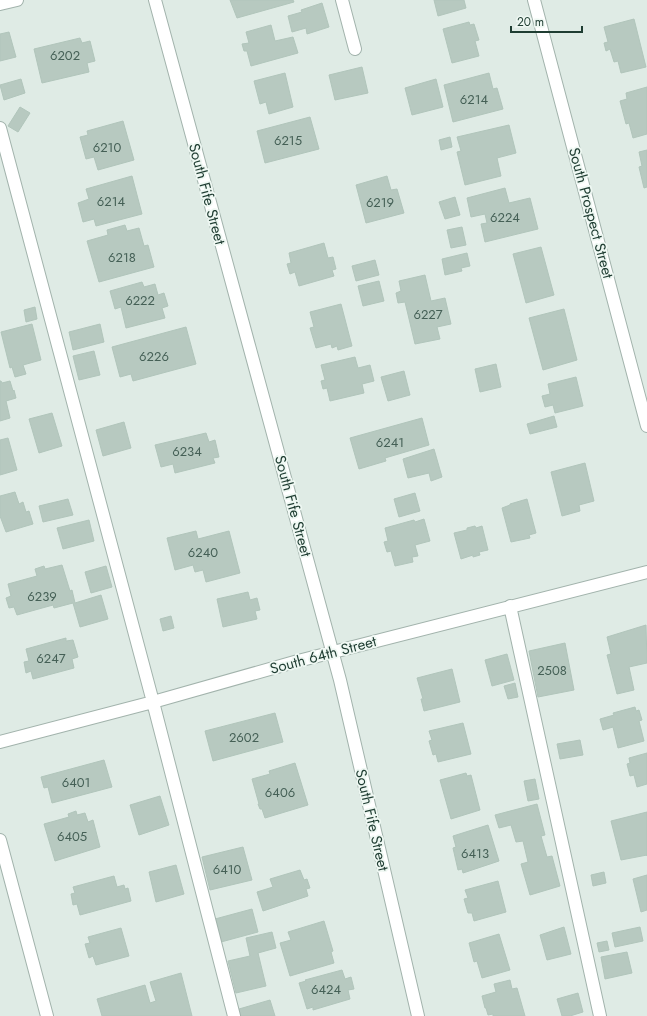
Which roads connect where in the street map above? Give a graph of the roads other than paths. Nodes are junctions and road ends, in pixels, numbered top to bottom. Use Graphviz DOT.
graph roads {
  1 [pos="17,0"];
  2 [pos="154,0"];
  3 [pos="342,0"];
  4 [pos="534,0"];
  5 [pos="0,4"];
  6 [pos="355,49"];
  7 [pos="0,128"];
  8 [pos="647,426"];
  9 [pos="647,572"];
  10 [pos="510,606"];
  11 [pos="332,653"];
  12 [pos="153,702"];
  13 [pos="0,742"];
  14 [pos="0,840"];
  15 [pos="47,1016"];
  16 [pos="234,1016"];
  17 [pos="418,1016"];
  18 [pos="600,1016"];
  1 -- 5 [label="street"];
  2 -- 11 [label="street, South Fife Street"];
  3 -- 6 [label="street"];
  4 -- 8 [label="street, South Prospect Street"];
  7 -- 12 [label="street"];
  9 -- 10 [label="street, South 64th Street"];
  10 -- 11 [label="street, South 64th Street"];
  10 -- 18 [label="street"];
  11 -- 12 [label="street, South 64th Street"];
  11 -- 17 [label="street, South Fife Street"];
  12 -- 13 [label="street, South 64th Street"];
  12 -- 16 [label="street"];
  14 -- 15 [label="street"];
}
